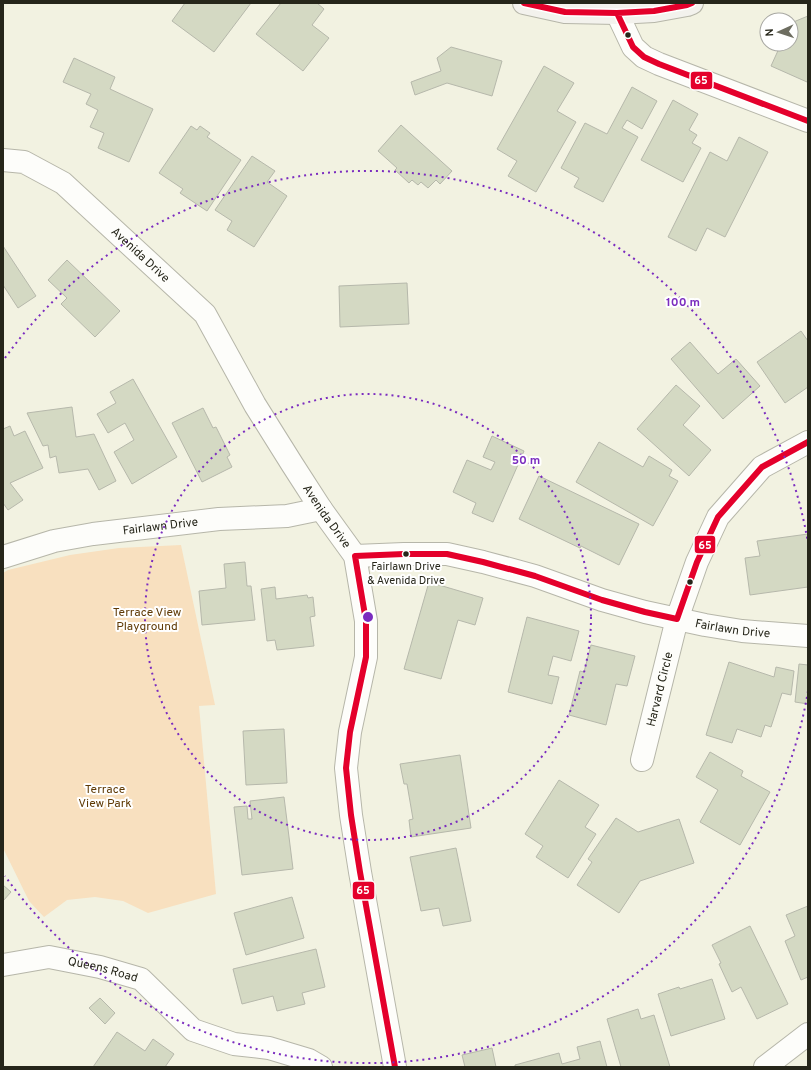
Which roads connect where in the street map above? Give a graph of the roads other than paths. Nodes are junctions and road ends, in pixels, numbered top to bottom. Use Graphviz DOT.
graph roads {
  1 [pos="524,3"];
  2 [pos="692,3"];
  3 [pos="617,13"];
  4 [pos="808,121"];
  5 [pos="3,160"];
  6 [pos="808,442"];
  7 [pos="321,509"];
  8 [pos="355,556"];
  9 [pos="3,557"];
  10 [pos="677,619"];
  11 [pos="808,636"];
  12 [pos="642,760"];
  13 [pos="3,965"];
  14 [pos="808,1034"];
  15 [pos="321,1067"];
  16 [pos="396,1067"];
  17 [pos="765,1067"];
  1 -- 3 [label="street"];
  2 -- 3 [label="street"];
  3 -- 4 [label="street"];
  5 -- 7 [label="street, Avenida Drive"];
  6 -- 10 [label="street, Harvard Circle"];
  7 -- 8 [label="street, Avenida Drive"];
  7 -- 9 [label="street, Fairlawn Drive"];
  8 -- 10 [label="street, Fairlawn Drive"];
  8 -- 16 [label="street, Avenida Drive"];
  10 -- 11 [label="street, Fairlawn Drive"];
  10 -- 12 [label="street, Harvard Circle"];
  13 -- 15 [label="street, Queens Road"];
  14 -- 17 [label="street"];
}
